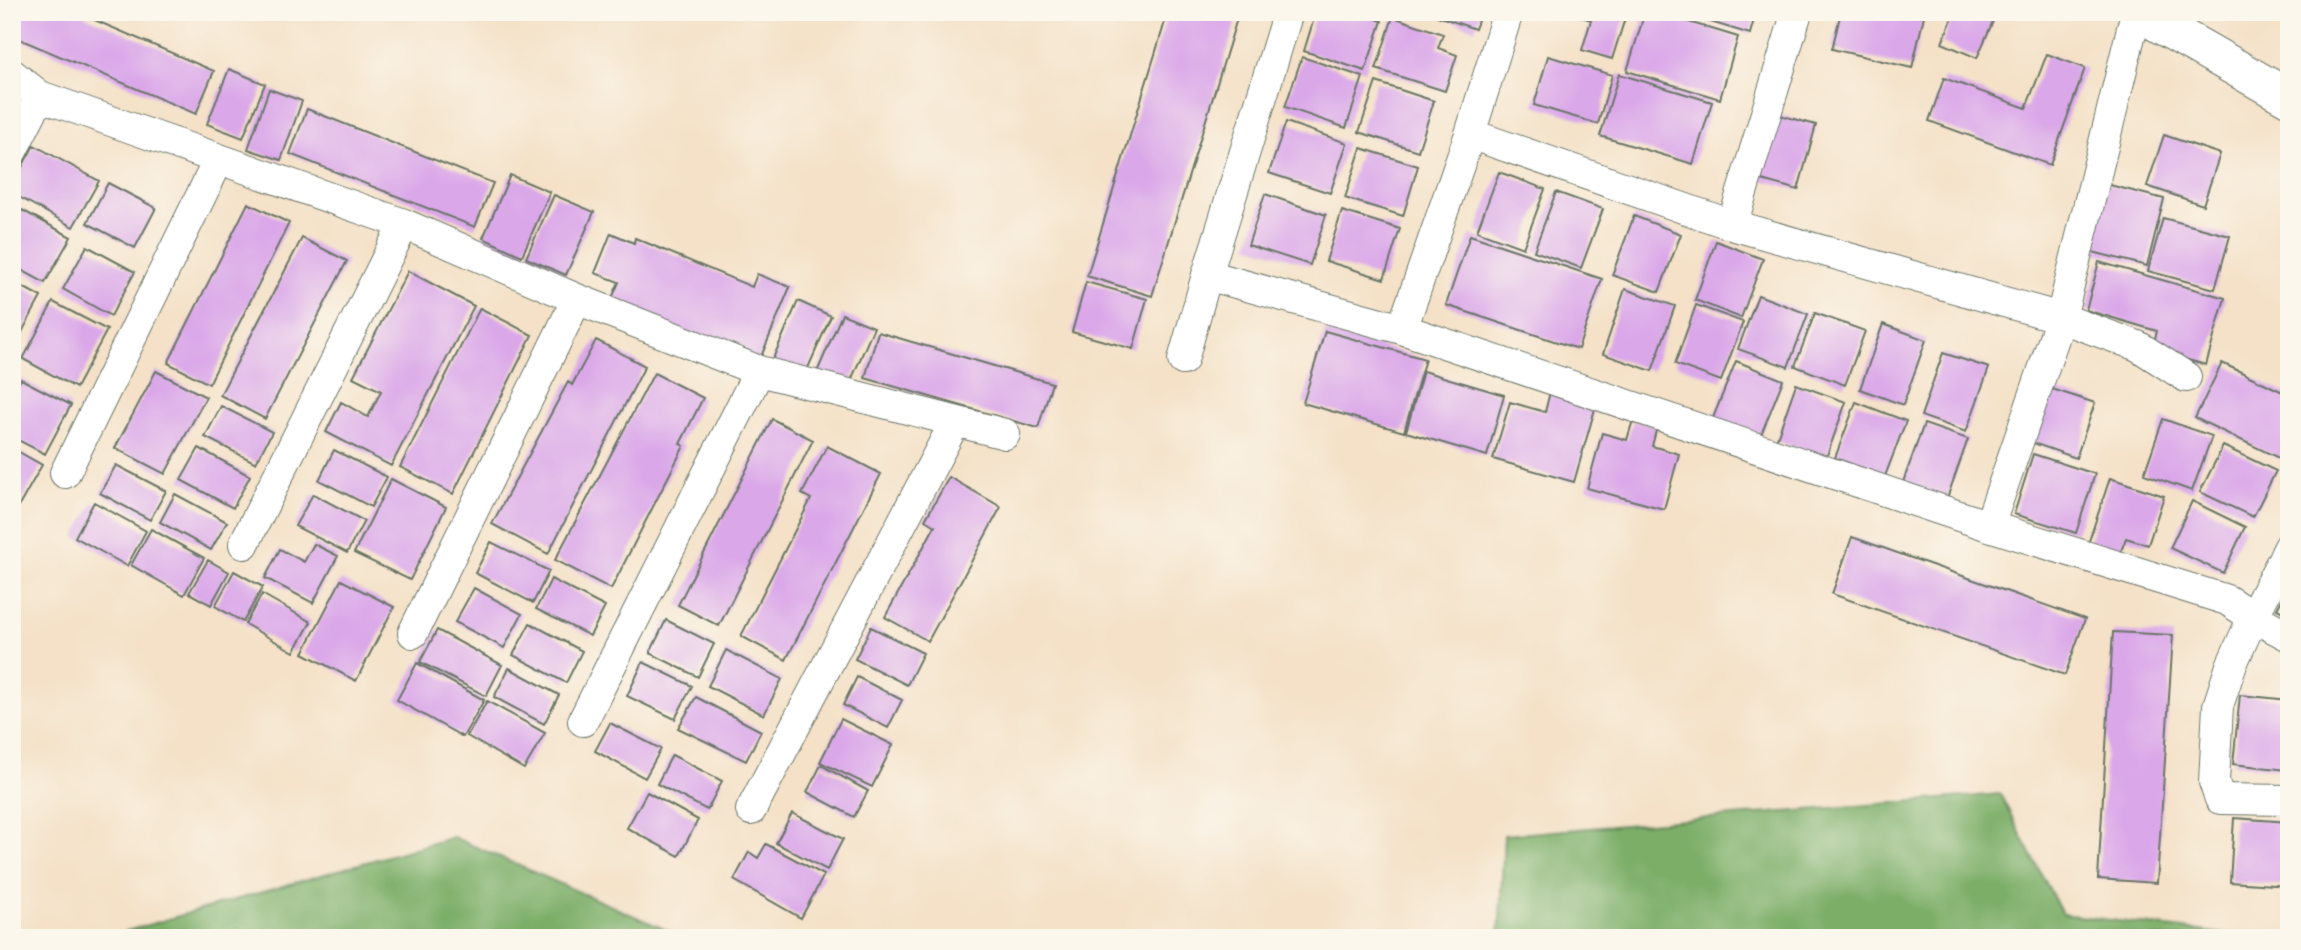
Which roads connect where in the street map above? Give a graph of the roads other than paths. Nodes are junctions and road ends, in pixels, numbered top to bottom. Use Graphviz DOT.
graph roads {
  1 [pos="1288,12"];
  2 [pos="1508,12"];
  3 [pos="1797,12"];
  4 [pos="2137,12"];
  5 [pos="12,74"];
  6 [pos="40,96"];
  7 [pos="2289,98"];
  8 [pos="1470,134"];
  9 [pos="12,151"];
  10 [pos="219,159"];
  11 [pos="404,224"];
  12 [pos="1732,225"];
  13 [pos="1207,275"];
  14 [pos="577,299"];
  15 [pos="2061,318"];
  16 [pos="1402,329"];
  17 [pos="1183,360"];
  18 [pos="759,371"];
  19 [pos="2186,377"];
  20 [pos="955,422"];
  21 [pos="1005,435"];
  22 [pos="65,473"];
  23 [pos="1989,526"];
  24 [pos="244,544"];
  25 [pos="2289,547"];
  26 [pos="2253,617"];
  27 [pos="413,633"];
  28 [pos="2289,636"];
  29 [pos="583,721"];
  30 [pos="2289,800"];
  31 [pos="751,810"];
  1 -- 13 [label="street"];
  2 -- 8 [label="street"];
  3 -- 12 [label="street"];
  4 -- 7 [label="street"];
  4 -- 15 [label="street"];
  5 -- 6 [label="street"];
  6 -- 9 [label="street"];
  6 -- 10 [label="street"];
  8 -- 12 [label="street"];
  8 -- 16 [label="street"];
  10 -- 11 [label="street"];
  10 -- 22 [label="street"];
  11 -- 14 [label="street"];
  11 -- 24 [label="street"];
  12 -- 15 [label="street"];
  13 -- 16 [label="street"];
  13 -- 17 [label="street"];
  14 -- 18 [label="street"];
  14 -- 27 [label="street"];
  15 -- 19 [label="street"];
  15 -- 23 [label="street"];
  16 -- 23 [label="street"];
  18 -- 20 [label="street"];
  18 -- 29 [label="street"];
  20 -- 21 [label="street"];
  20 -- 31 [label="street"];
  23 -- 26 [label="street"];
  25 -- 26 [label="street"];
  26 -- 28 [label="street"];
  26 -- 30 [label="street"];
}
